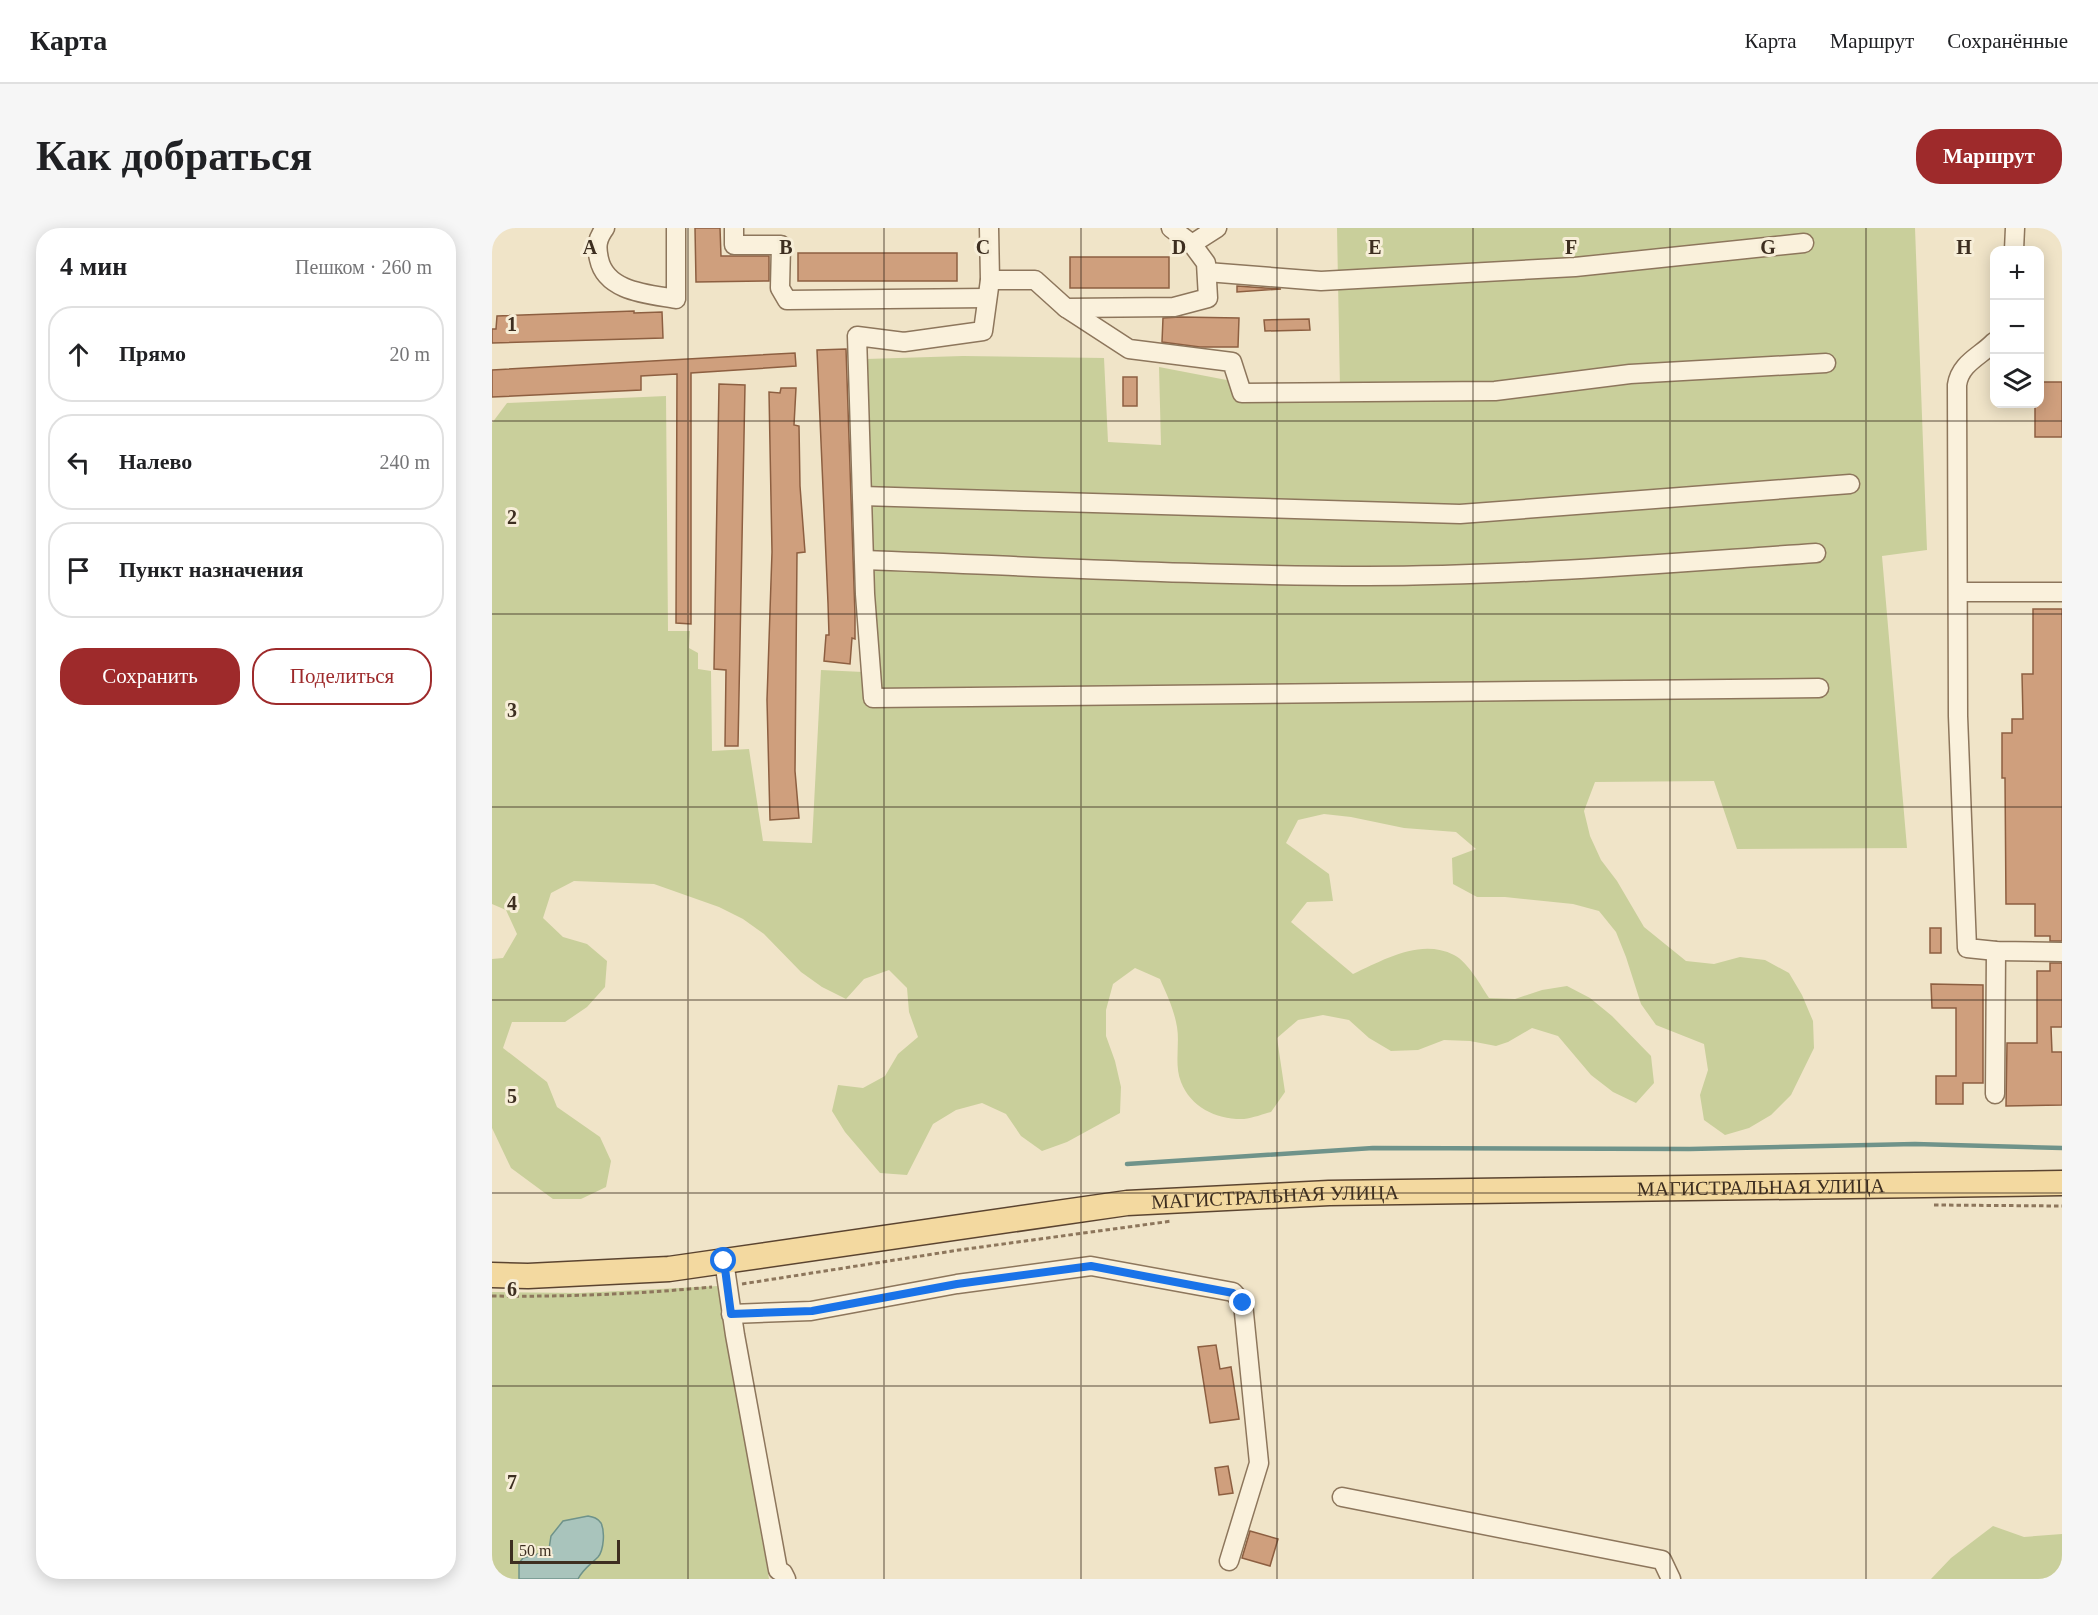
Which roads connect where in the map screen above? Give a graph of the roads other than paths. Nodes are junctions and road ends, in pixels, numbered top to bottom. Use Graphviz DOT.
graph roads {
  1 [pos="605,228"];
  2 [pos="676,228"];
  3 [pos="734,228"];
  4 [pos="989,228"];
  5 [pos="1171,228"];
  6 [pos="1217,228"];
  7 [pos="2015,228"];
  8 [pos="1804,243"];
  9 [pos="1192,244"];
  10 [pos="2014,246"];
  11 [pos="1207,272"];
  12 [pos="988,289"];
  13 [pos="1066,308"];
  14 [pos="1990,346"];
  15 [pos="1826,363"];
  16 [pos="1850,484"];
  17 [pos="862,496"];
  18 [pos="1816,553"];
  19 [pos="864,560"];
  20 [pos="1959,592"];
  21 [pos="2062,592"];
  22 [pos="1820,688"];
  23 [pos="1996,951"];
  24 [pos="2062,952"];
  25 [pos="1995,1094"];
  26 [pos="2062,1183"];
  27 [pos="724,1261"];
  28 [pos="492,1275"];
  29 [pos="731,1314"];
  30 [pos="1342,1497"];
  31 [pos="1229,1562"];
  32 [pos="786,1579"];
  33 [pos="1671,1579"];
  1 -- 2 [label="lane"];
  3 -- 12 [label="lane"];
  4 -- 12 [label="lane"];
  5 -- 9 [label="lane"];
  6 -- 9 [label="lane"];
  7 -- 10 [label="lane"];
  8 -- 11 [label="lane"];
  9 -- 11 [label="lane"];
  11 -- 13 [label="lane"];
  12 -- 13 [label="lane"];
  12 -- 17 [label="lane"];
  13 -- 15 [label="lane"];
  14 -- 20 [label="lane"];
  16 -- 17 [label="lane"];
  17 -- 19 [label="lane"];
  18 -- 19 [label="lane"];
  19 -- 22 [label="lane"];
  20 -- 21 [label="lane"];
  20 -- 23 [label="lane"];
  23 -- 24 [label="lane"];
  23 -- 25 [label="lane"];
  26 -- 27 [label="main road, МАГИСТРАЛЬНАЯ УЛИЦА"];
  27 -- 28 [label="main road, МАГИСТРАЛЬНАЯ УЛИЦА"];
  27 -- 29 [label="lane"];
  29 -- 31 [label="lane"];
  29 -- 32 [label="lane"];
  30 -- 33 [label="lane"];
}
